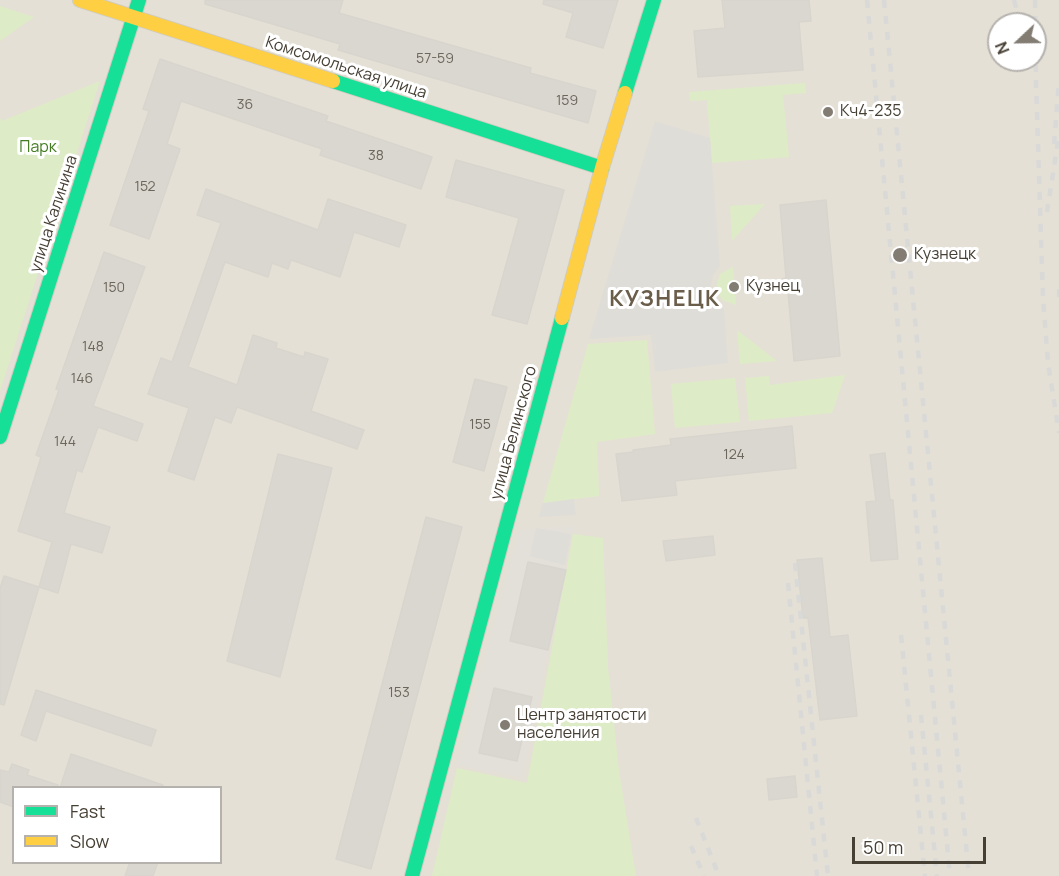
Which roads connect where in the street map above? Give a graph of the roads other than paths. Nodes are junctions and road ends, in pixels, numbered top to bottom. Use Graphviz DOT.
graph roads {
  1 [pos="80,0"];
  2 [pos="139,0"];
  3 [pos="654,0"];
  4 [pos="134,16"];
  5 [pos="602,168"];
  6 [pos="0,437"];
  7 [pos="411,876"];
  1 -- 4 [label="street, Комсомольская улица"];
  2 -- 4 [label="street, улица Калинина"];
  3 -- 5 [label="street, улица Белинского"];
  4 -- 5 [label="street, Комсомольская улица"];
  4 -- 6 [label="street, улица Калинина"];
  5 -- 7 [label="street, улица Белинского"];
}
